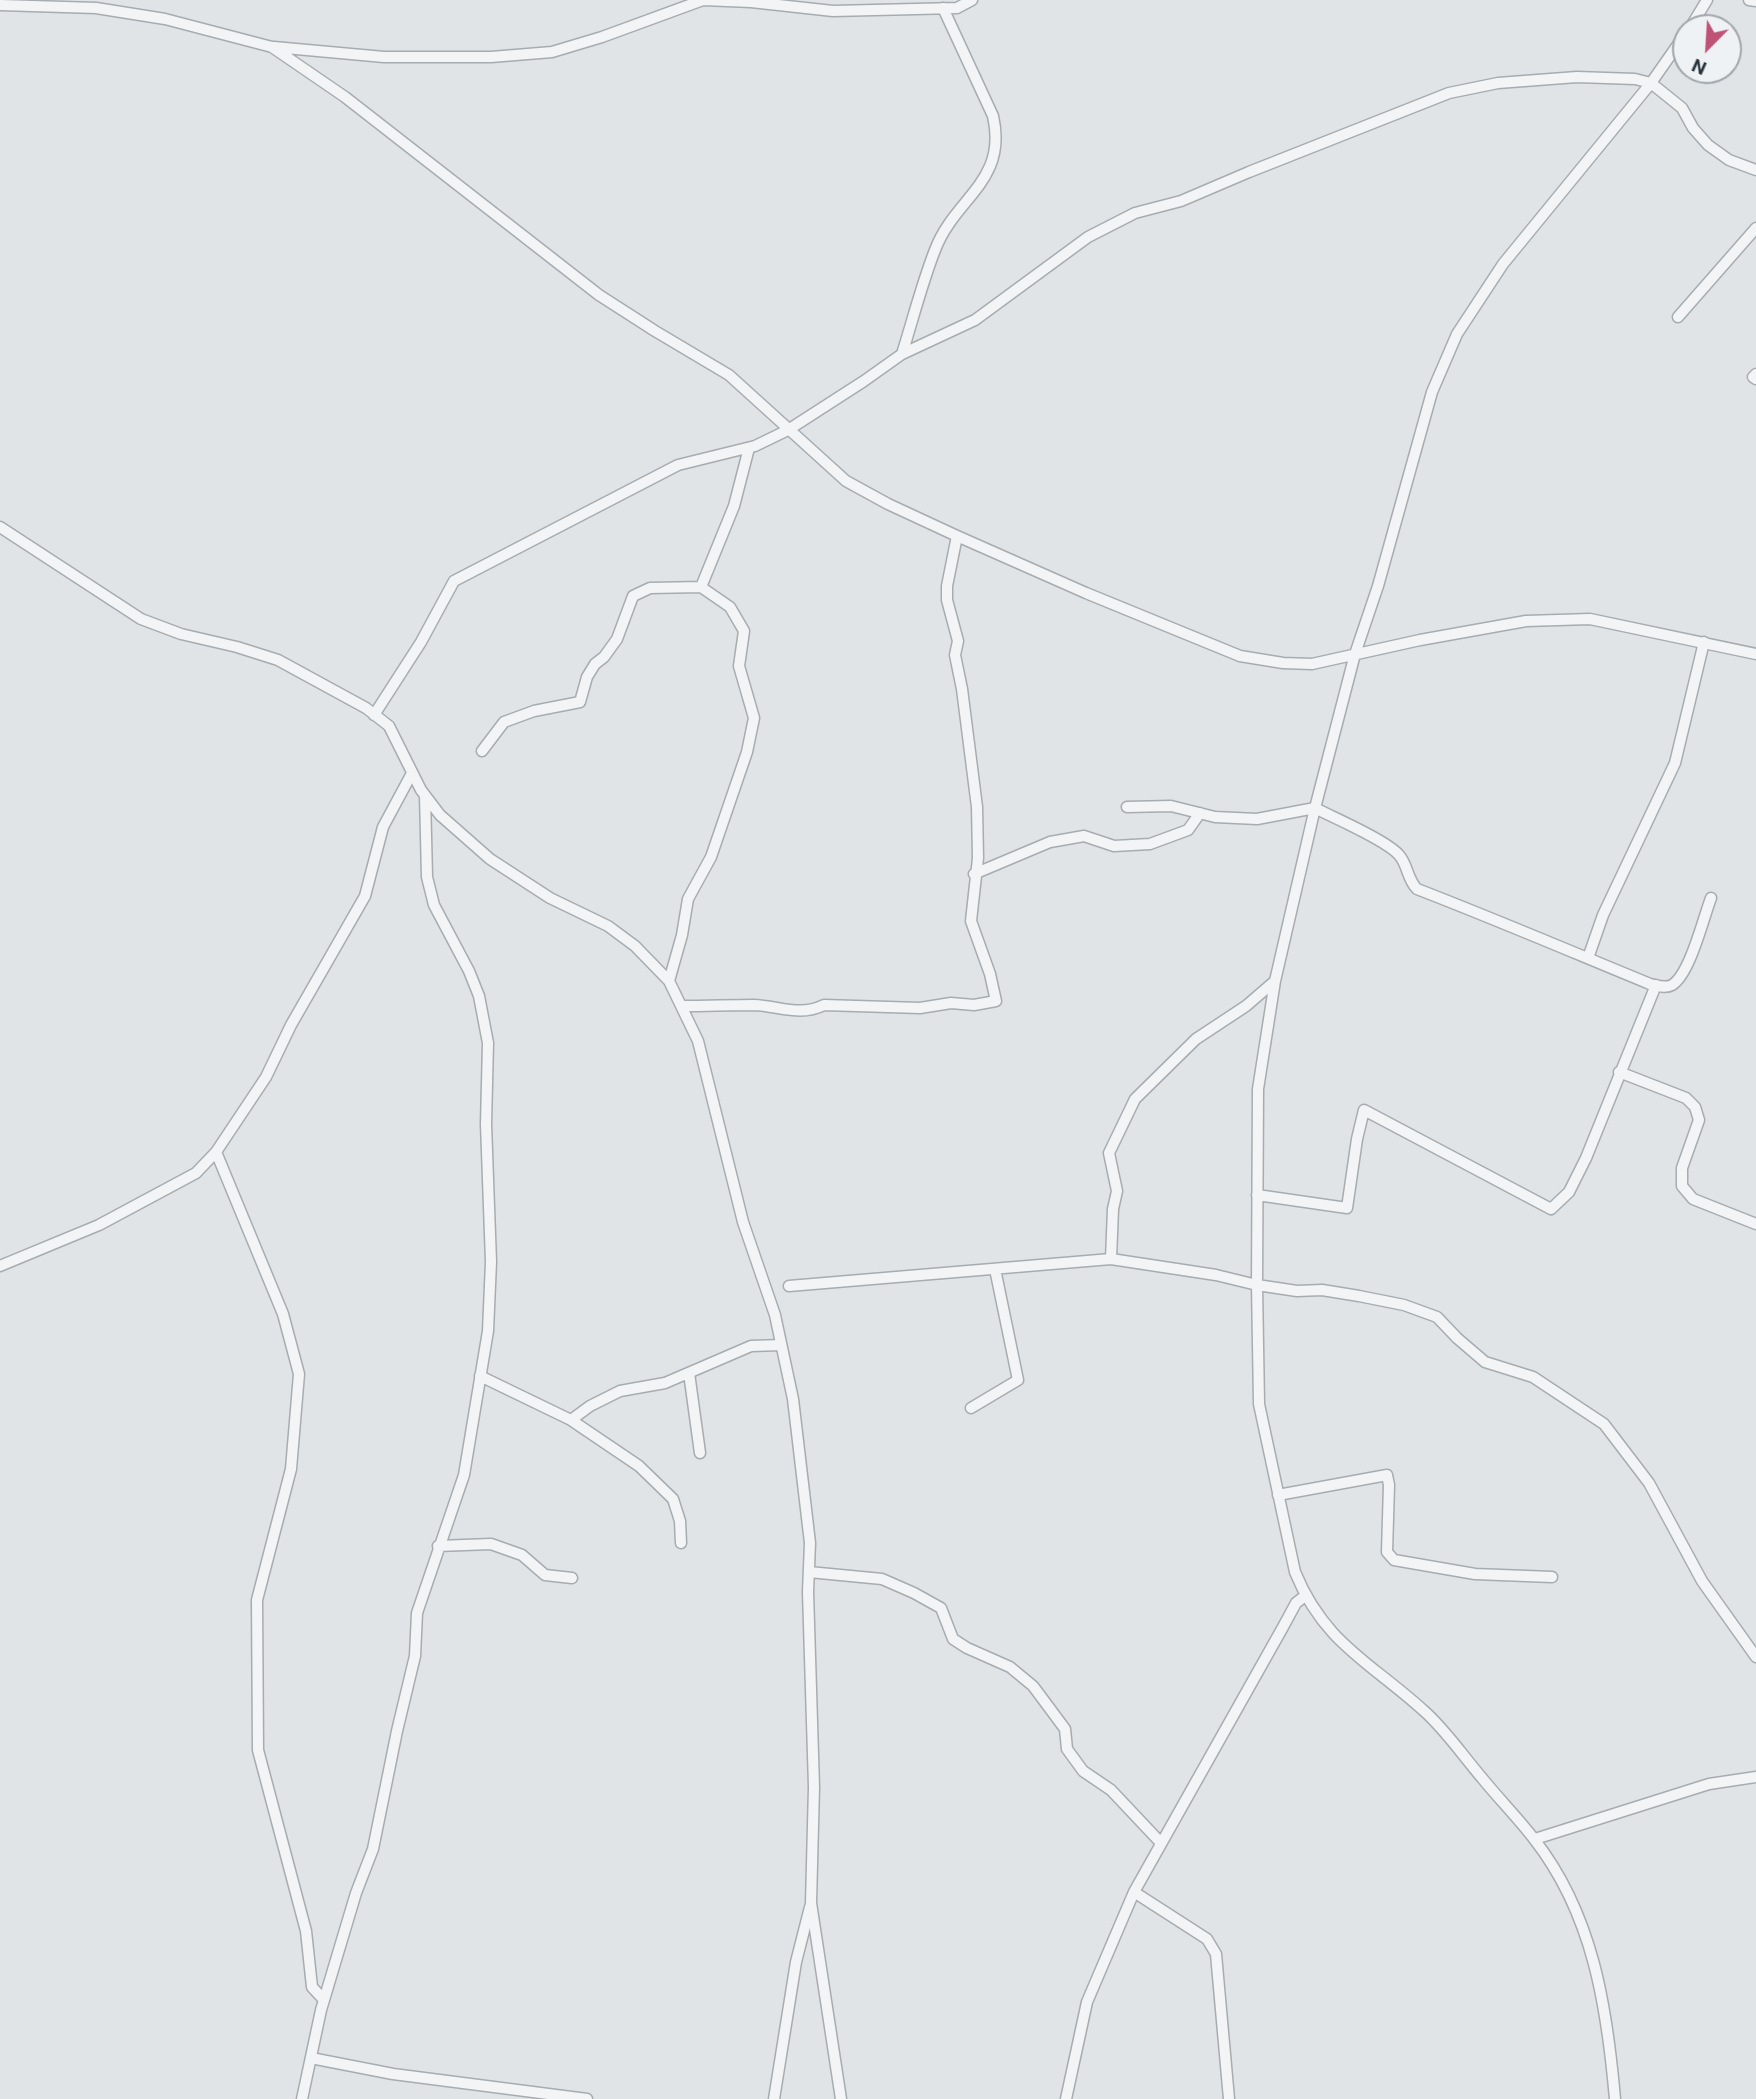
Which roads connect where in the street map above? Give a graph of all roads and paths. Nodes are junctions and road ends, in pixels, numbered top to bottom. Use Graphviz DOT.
graph roads {
  1 [pos="972,0"];
  2 [pos="1749,0"];
  3 [pos="1756,1"];
  4 [pos="96,4"];
  5 [pos="0,5"];
  6 [pos="943,8"];
  7 [pos="272,47"];
  8 [pos="1672,53"];
  9 [pos="1651,83"];
  10 [pos="1756,170"];
  11 [pos="1756,228"];
  12 [pos="1678,317"];
  13 [pos="902,354"];
  14 [pos="1756,374"];
  15 [pos="1756,379"];
  16 [pos="788,430"];
  17 [pos="749,448"];
  18 [pos="0,527"];
  19 [pos="957,536"];
  20 [pos="701,587"];
  21 [pos="1704,642"];
  22 [pos="1355,654"];
  23 [pos="1756,654"];
  24 [pos="374,715"];
  25 [pos="482,751"];
  26 [pos="412,773"];
  27 [pos="425,795"];
  28 [pos="1127,807"];
  29 [pos="1315,808"];
  30 [pos="1200,813"];
  31 [pos="974,874"];
  32 [pos="1711,898"];
  33 [pos="1588,958"];
  34 [pos="669,981"];
  35 [pos="1275,981"];
  36 [pos="1656,985"];
  37 [pos="683,1006"];
  38 [pos="1619,1072"];
  39 [pos="216,1152"];
  40 [pos="1257,1195"];
  41 [pos="1756,1224"];
  42 [pos="1111,1259"];
  43 [pos="0,1266"];
  44 [pos="995,1269"];
  45 [pos="1257,1285"];
  46 [pos="789,1286"];
  47 [pos="781,1345"];
  48 [pos="689,1373"];
  49 [pos="480,1376"];
  50 [pos="971,1408"];
  51 [pos="571,1420"];
  52 [pos="700,1453"];
  53 [pos="1278,1496"];
  54 [pos="681,1543"];
  55 [pos="438,1546"];
  56 [pos="809,1572"];
  57 [pos="1552,1577"];
  58 [pos="572,1578"];
  59 [pos="1305,1595"];
  60 [pos="1756,1657"];
  61 [pos="1756,1777"];
  62 [pos="1535,1839"];
  63 [pos="1161,1843"];
  64 [pos="1134,1892"];
  65 [pos="811,1903"];
  66 [pos="324,2000"];
  67 [pos="311,2058"];
  68 [pos="520,2095"];
  69 [pos="302,2099"];
  70 [pos="587,2099"];
  71 [pos="774,2099"];
  72 [pos="841,2099"];
  73 [pos="1066,2099"];
  74 [pos="1229,2099"];
  75 [pos="1615,2099"];
  1 -- 6 [label="street"];
  2 -- 3 [label="street"];
  4 -- 5 [label="street"];
  4 -- 7 [label="street"];
  6 -- 7 [label="street"];
  6 -- 13 [label="street"];
  7 -- 16 [label="street"];
  8 -- 9 [label="street"];
  9 -- 10 [label="street"];
  9 -- 13 [label="street"];
  9 -- 22 [label="street"];
  11 -- 12 [label="street"];
  13 -- 16 [label="street"];
  14 -- 15 [label="street"];
  16 -- 17 [label="street"];
  16 -- 19 [label="street"];
  17 -- 20 [label="street"];
  17 -- 24 [label="street"];
  18 -- 24 [label="street"];
  19 -- 22 [label="street"];
  19 -- 31 [label="street"];
  20 -- 25 [label="street"];
  20 -- 34 [label="street"];
  21 -- 22 [label="street"];
  21 -- 23 [label="street"];
  21 -- 33 [label="street"];
  22 -- 29 [label="street"];
  24 -- 26 [label="street"];
  26 -- 27 [label="street"];
  26 -- 39 [label="street"];
  27 -- 34 [label="street"];
  27 -- 49 [label="street"];
  28 -- 30 [label="street"];
  29 -- 30 [label="street"];
  29 -- 33 [label="street"];
  29 -- 35 [label="street"];
  30 -- 31 [label="street"];
  31 -- 37 [label="street"];
  32 -- 36 [label="street"];
  33 -- 36 [label="street"];
  34 -- 37 [label="street"];
  35 -- 40 [label="street"];
  35 -- 42 [label="street"];
  36 -- 38 [label="street"];
  37 -- 47 [label="street"];
  38 -- 40 [label="street"];
  38 -- 41 [label="street"];
  39 -- 43 [label="street"];
  39 -- 66 [label="street"];
  40 -- 45 [label="street"];
  42 -- 44 [label="street"];
  42 -- 45 [label="street"];
  44 -- 46 [label="street"];
  44 -- 50 [label="street"];
  45 -- 53 [label="street"];
  45 -- 60 [label="street"];
  47 -- 48 [label="street"];
  47 -- 56 [label="street"];
  48 -- 51 [label="street"];
  48 -- 52 [label="street"];
  49 -- 51 [label="street"];
  49 -- 55 [label="street"];
  51 -- 54 [label="street"];
  53 -- 57 [label="street"];
  53 -- 59 [label="street"];
  55 -- 58 [label="street"];
  55 -- 66 [label="street"];
  56 -- 63 [label="street"];
  56 -- 65 [label="street"];
  59 -- 62 [label="street"];
  59 -- 63 [label="street"];
  61 -- 62 [label="street"];
  62 -- 75 [label="street"];
  63 -- 64 [label="street"];
  64 -- 73 [label="street"];
  64 -- 74 [label="street"];
  65 -- 71 [label="street"];
  65 -- 72 [label="street"];
  66 -- 67 [label="street"];
  67 -- 68 [label="street"];
  67 -- 69 [label="street"];
  68 -- 70 [label="street"];
}
